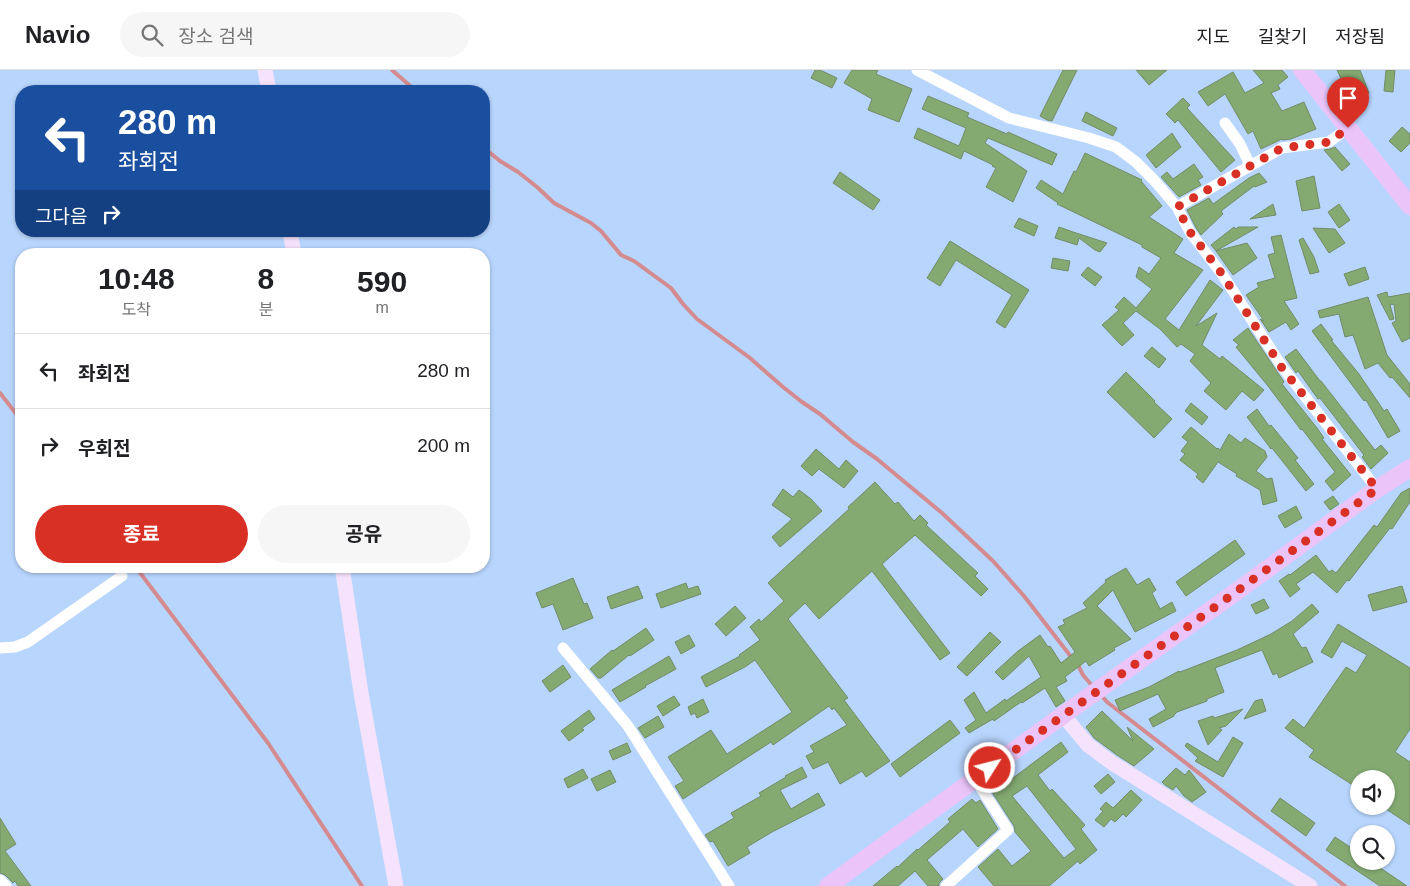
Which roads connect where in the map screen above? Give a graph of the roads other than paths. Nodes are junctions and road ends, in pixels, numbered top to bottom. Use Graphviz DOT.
graph roads {
  1 [pos="265,70"];
  2 [pos="917,70"];
  3 [pos="1302,70"];
  4 [pos="267,85"];
  5 [pos="1225,123"];
  6 [pos="1348,128"];
  7 [pos="1250,165"];
  8 [pos="1410,206"];
  9 [pos="1177,207"];
  10 [pos="1410,468"];
  11 [pos="1377,489"];
  12 [pos="343,573"];
  13 [pos="122,576"];
  14 [pos="0,648"];
  15 [pos="563,648"];
  16 [pos="1063,715"];
  17 [pos="975,779"];
  18 [pos="0,880"];
  19 [pos="6,886"];
  20 [pos="396,886"];
  21 [pos="729,886"];
  22 [pos="828,886"];
  23 [pos="946,886"];
  24 [pos="1310,886"];
  1 -- 4 [label="main road"];
  2 -- 9 [label="street"];
  3 -- 6 [label="main road"];
  5 -- 7 [label="street"];
  6 -- 7 [label="street"];
  6 -- 8 [label="main road"];
  7 -- 9 [label="street"];
  9 -- 11 [label="street"];
  10 -- 11 [label="main road"];
  11 -- 16 [label="main road"];
  12 -- 20 [label="main road"];
  13 -- 14 [label="street"];
  15 -- 21 [label="street"];
  16 -- 17 [label="main road"];
  16 -- 24 [label="main road"];
  17 -- 22 [label="main road"];
  17 -- 23 [label="street"];
  18 -- 19 [label="street"];
}
